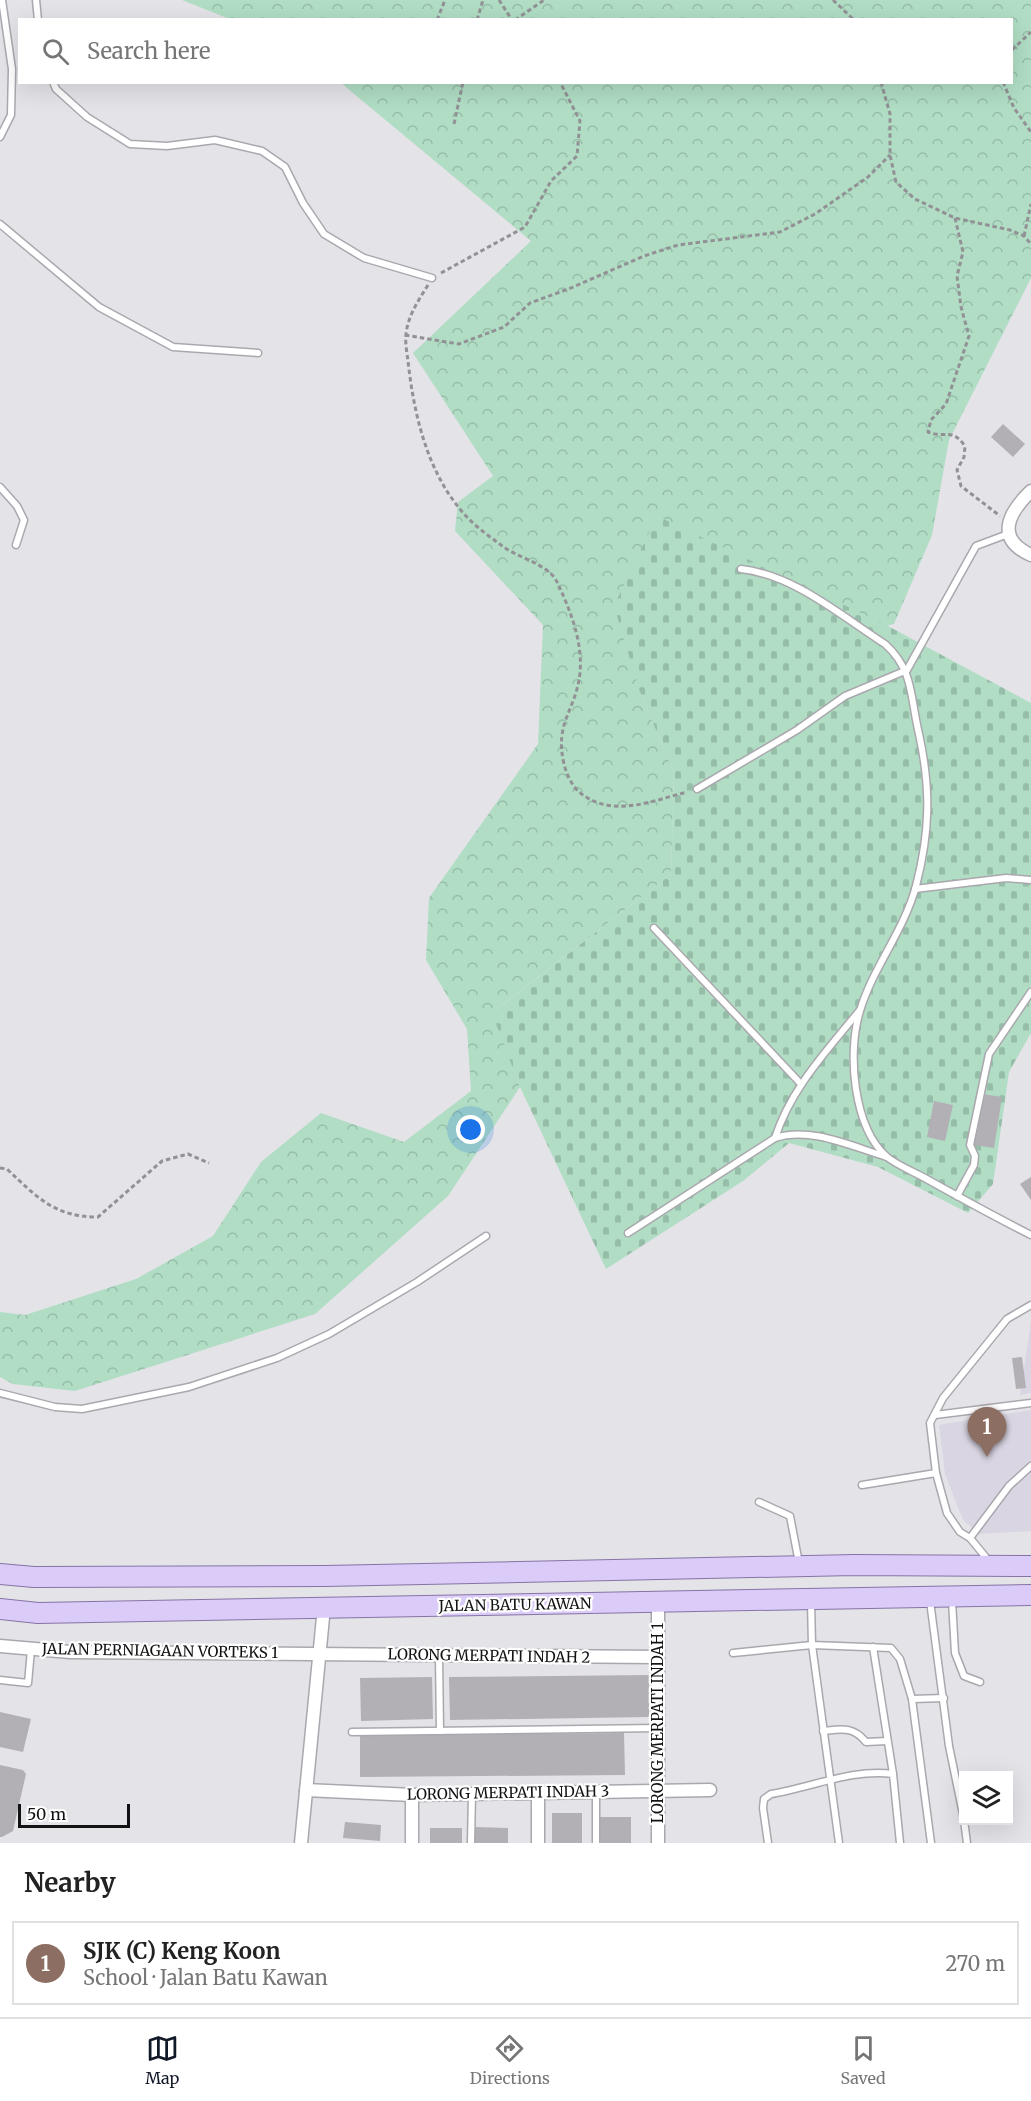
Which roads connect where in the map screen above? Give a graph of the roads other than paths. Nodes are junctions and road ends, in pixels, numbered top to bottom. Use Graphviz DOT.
graph roads {
  1 [pos="2,0"];
  2 [pos="36,0"];
  3 [pos="38,18"];
  4 [pos="54,84"];
  5 [pos="0,137"];
  6 [pos="0,224"];
  7 [pos="432,278"];
  8 [pos="258,353"];
  9 [pos="0,487"];
  10 [pos="1031,491"];
  11 [pos="1008,528"];
  12 [pos="16,544"];
  13 [pos="1031,555"];
  14 [pos="741,569"];
  15 [pos="907,670"];
  16 [pos="697,789"];
  17 [pos="1031,880"];
  18 [pos="915,889"];
  19 [pos="654,928"];
  20 [pos="1031,992"];
  21 [pos="860,1011"];
  22 [pos="801,1084"];
  23 [pos="775,1138"];
  24 [pos="888,1157"];
  25 [pos="957,1196"];
  26 [pos="628,1233"];
  27 [pos="1031,1235"];
  28 [pos="486,1236"];
  29 [pos="1031,1305"];
  30 [pos="0,1393"];
  31 [pos="1031,1403"];
  32 [pos="935,1415"];
  33 [pos="1031,1466"];
  34 [pos="936,1473"];
  35 [pos="862,1485"];
  36 [pos="759,1502"];
  37 [pos="970,1538"];
  38 [pos="799,1566"];
  39 [pos="1031,1566"];
  40 [pos="994,1568"];
  41 [pos="0,1574"];
  42 [pos="34,1577"];
  43 [pos="0,1579"];
  44 [pos="1031,1595"];
  45 [pos="952,1597"];
  46 [pos="929,1598"];
  47 [pos="811,1601"];
  48 [pos="658,1604"];
  49 [pos="324,1607"];
  50 [pos="0,1609"];
  51 [pos="812,1645"];
  52 [pos="0,1646"];
  53 [pos="873,1647"];
  54 [pos="32,1650"];
  55 [pos="321,1653"];
  56 [pos="733,1653"];
  57 [pos="439,1656"];
  58 [pos="657,1658"];
  59 [pos="0,1680"];
  60 [pos="980,1682"];
  61 [pos="944,1698"];
  62 [pos="912,1699"];
  63 [pos="658,1728"];
  64 [pos="440,1731"];
  65 [pos="823,1731"];
  66 [pos="352,1732"];
  67 [pos="886,1741"];
  68 [pos="893,1774"];
  69 [pos="829,1781"];
  70 [pos="306,1790"];
  71 [pos="658,1790"];
  72 [pos="710,1790"];
  73 [pos="596,1792"];
  74 [pos="538,1793"];
  75 [pos="471,1794"];
  76 [pos="412,1795"];
  77 [pos="959,1795"];
  78 [pos="965,1825"];
  79 [pos="301,1843"];
  80 [pos="412,1843"];
  81 [pos="471,1843"];
  82 [pos="538,1843"];
  83 [pos="596,1843"];
  84 [pos="658,1843"];
  85 [pos="768,1843"];
  86 [pos="839,1843"];
  87 [pos="900,1843"];
  88 [pos="931,1843"];
  89 [pos="967,1843"];
  1 -- 5 [label="lane"];
  2 -- 3 [label="lane"];
  4 -- 7 [label="lane"];
  6 -- 8 [label="lane"];
  9 -- 12 [label="lane"];
  10 -- 11 [label="street"];
  11 -- 13 [label="street"];
  11 -- 15 [label="lane"];
  14 -- 15 [label="lane"];
  15 -- 16 [label="lane"];
  15 -- 18 [label="lane"];
  17 -- 18 [label="lane"];
  18 -- 21 [label="lane"];
  19 -- 22 [label="lane"];
  20 -- 25 [label="lane"];
  21 -- 22 [label="lane"];
  21 -- 24 [label="lane"];
  22 -- 23 [label="lane"];
  23 -- 24 [label="lane"];
  23 -- 26 [label="lane"];
  24 -- 25 [label="lane"];
  25 -- 27 [label="lane"];
  28 -- 30 [label="lane"];
  29 -- 32 [label="lane"];
  31 -- 32 [label="lane"];
  32 -- 34 [label="lane"];
  33 -- 37 [label="lane"];
  34 -- 35 [label="lane"];
  34 -- 37 [label="lane"];
  36 -- 38 [label="lane"];
  37 -- 40 [label="lane"];
  38 -- 40 [label="main road"];
  38 -- 42 [label="main road"];
  39 -- 40 [label="main road"];
  41 -- 42 [label="main road"];
  42 -- 43 [label="main road"];
  44 -- 45 [label="main road, JALAN BATU KAWAN"];
  45 -- 46 [label="main road, JALAN BATU KAWAN"];
  45 -- 60 [label="lane"];
  46 -- 47 [label="main road, JALAN BATU KAWAN"];
  46 -- 61 [label="lane"];
  47 -- 48 [label="main road, JALAN BATU KAWAN"];
  47 -- 51 [label="lane"];
  48 -- 49 [label="main road, JALAN BATU KAWAN"];
  48 -- 58 [label="street, LORONG MERPATI INDAH 1"];
  49 -- 50 [label="main road, JALAN BATU KAWAN"];
  49 -- 55 [label="street"];
  51 -- 53 [label="lane"];
  51 -- 56 [label="lane"];
  51 -- 65 [label="lane"];
  52 -- 54 [label="street, JALAN PERNIAGAAN VORTEKS 1"];
  53 -- 62 [label="lane"];
  53 -- 67 [label="lane"];
  54 -- 55 [label="street, JALAN PERNIAGAAN VORTEKS 1"];
  54 -- 59 [label="lane"];
  55 -- 57 [label="street, LORONG MERPATI INDAH 2"];
  55 -- 70 [label="street"];
  57 -- 58 [label="street, LORONG MERPATI INDAH 2"];
  57 -- 64 [label="lane"];
  58 -- 63 [label="street, LORONG MERPATI INDAH 1"];
  61 -- 62 [label="lane"];
  61 -- 77 [label="lane"];
  62 -- 88 [label="lane"];
  63 -- 64 [label="lane"];
  63 -- 71 [label="street, LORONG MERPATI INDAH 1"];
  64 -- 66 [label="lane"];
  65 -- 67 [label="lane"];
  65 -- 69 [label="lane"];
  67 -- 68 [label="lane"];
  68 -- 69 [label="lane"];
  68 -- 87 [label="lane"];
  69 -- 85 [label="lane"];
  69 -- 86 [label="lane"];
  70 -- 76 [label="street, LORONG MERPATI INDAH 3"];
  70 -- 79 [label="street"];
  71 -- 72 [label="street, LORONG MERPATI INDAH 3"];
  71 -- 73 [label="street, LORONG MERPATI INDAH 3"];
  71 -- 84 [label="street, LORONG MERPATI INDAH 1"];
  73 -- 74 [label="street, LORONG MERPATI INDAH 3"];
  73 -- 83 [label="lane"];
  74 -- 75 [label="street, LORONG MERPATI INDAH 3"];
  74 -- 82 [label="street"];
  75 -- 76 [label="street, LORONG MERPATI INDAH 3"];
  75 -- 81 [label="lane"];
  76 -- 80 [label="street"];
  78 -- 89 [label="lane"];
}
